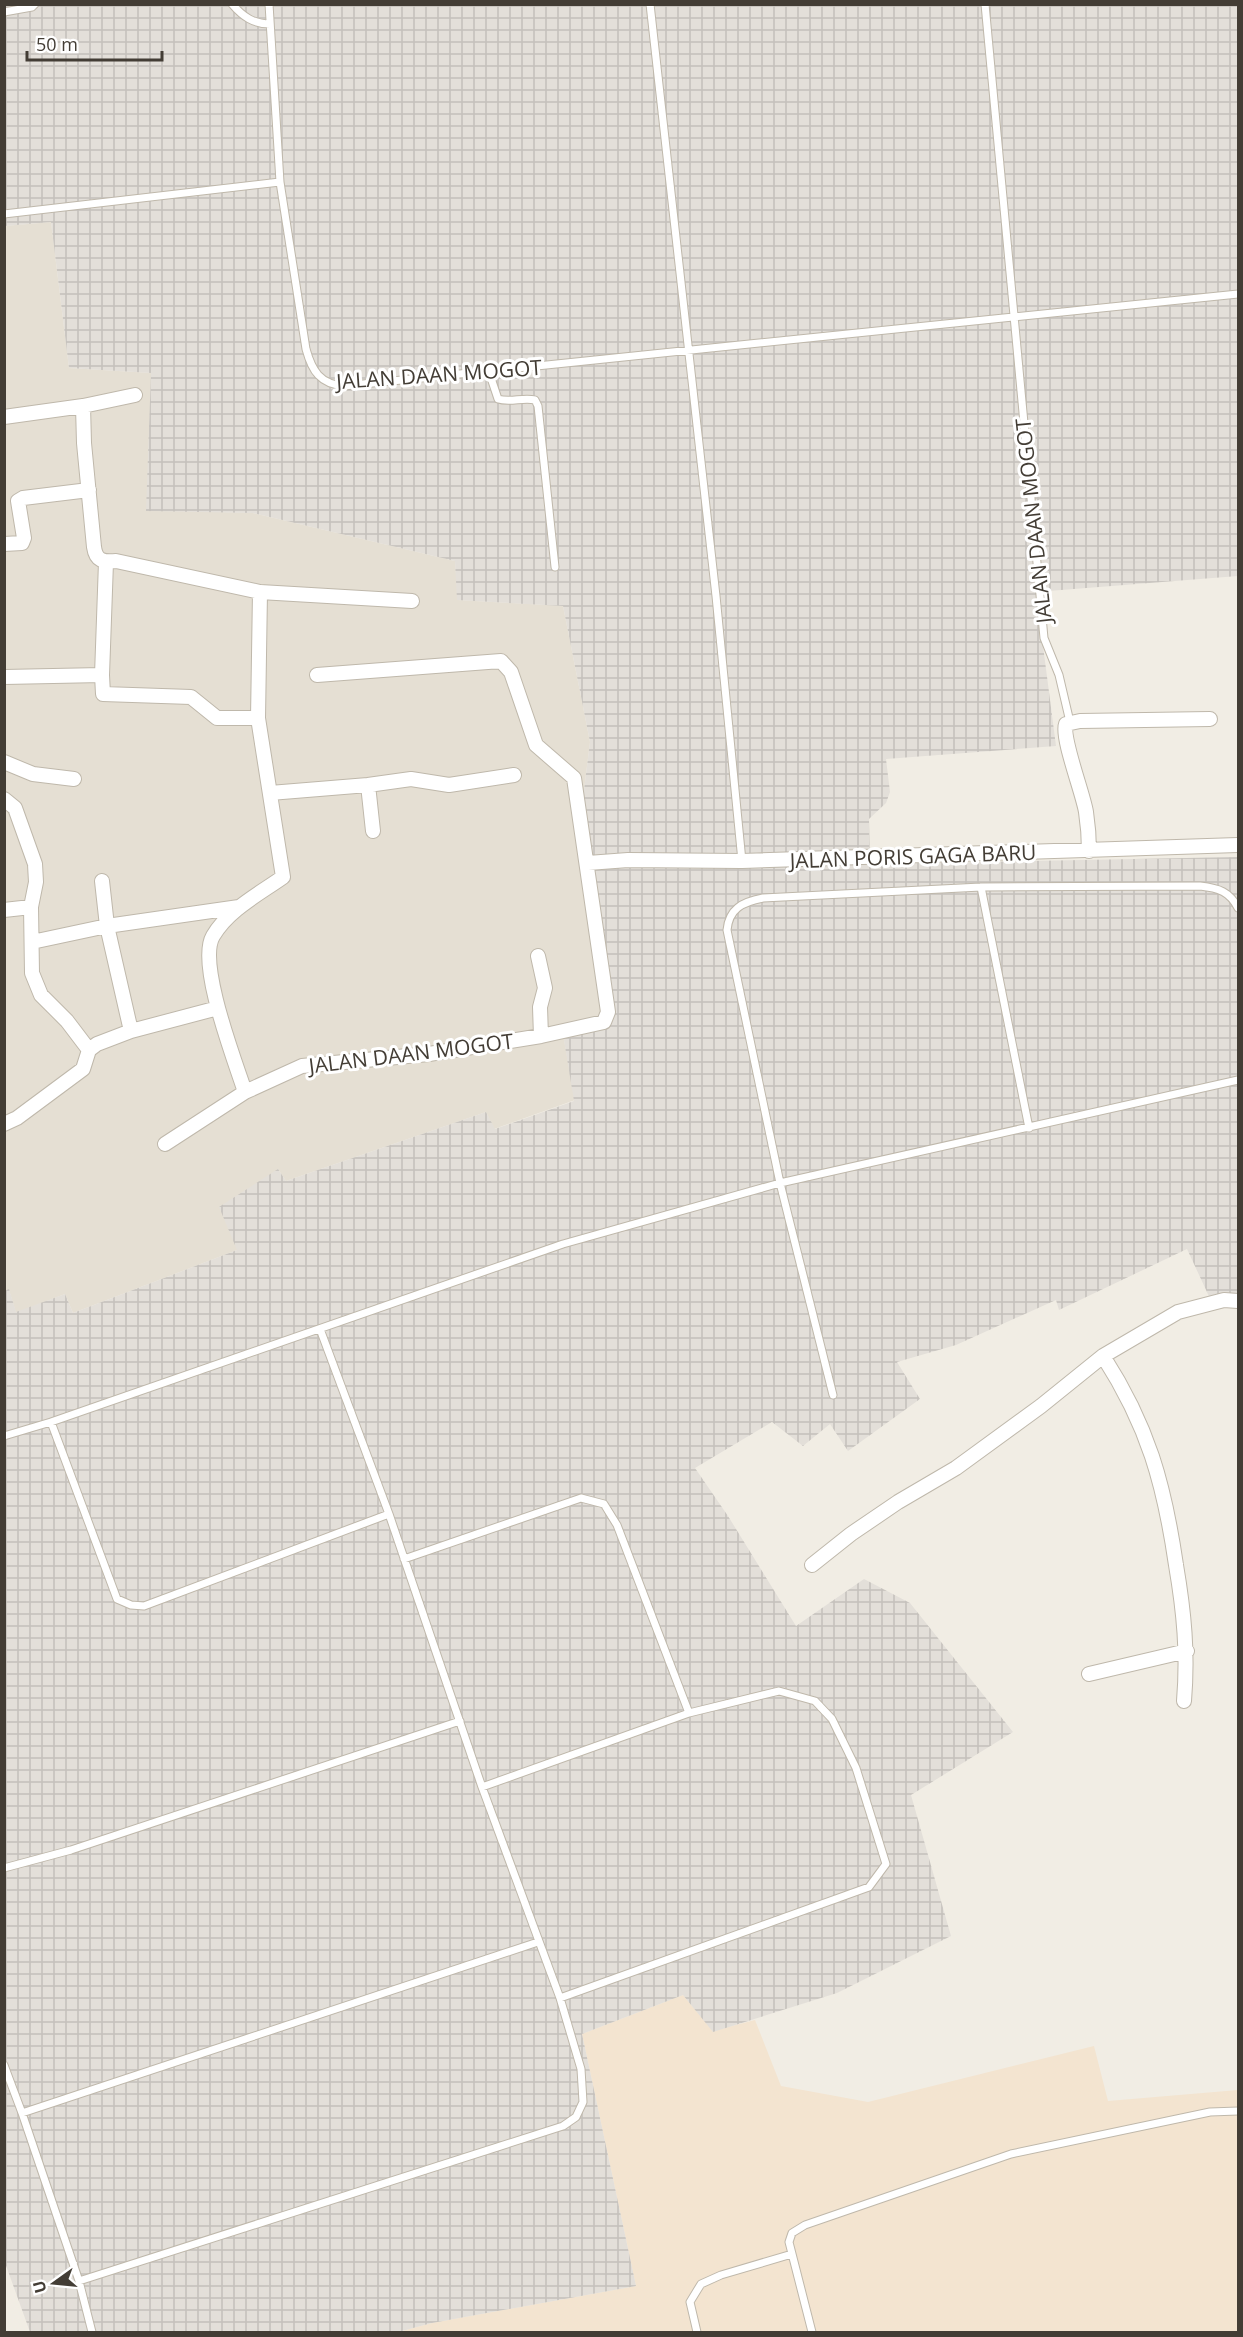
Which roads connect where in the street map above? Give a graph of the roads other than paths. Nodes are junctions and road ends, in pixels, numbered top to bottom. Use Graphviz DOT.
graph roads {
  1 [pos="34,4"];
  2 [pos="232,4"];
  3 [pos="269,4"];
  4 [pos="650,4"];
  5 [pos="985,4"];
  6 [pos="4,12"];
  7 [pos="270,24"];
  8 [pos="280,182"];
  9 [pos="4,214"];
  10 [pos="1239,294"];
  11 [pos="1013,315"];
  12 [pos="688,352"];
  13 [pos="489,372"];
  14 [pos="135,395"];
  15 [pos="84,406"];
  16 [pos="4,417"];
  17 [pos="89,490"];
  18 [pos="4,544"];
  19 [pos="106,562"];
  20 [pos="555,567"];
  21 [pos="260,592"];
  22 [pos="412,601"];
  23 [pos="102,675"];
  24 [pos="316,675"];
  25 [pos="4,677"];
  26 [pos="258,718"];
  27 [pos="1210,719"];
  28 [pos="1070,722"];
  29 [pos="4,762"];
  30 [pos="514,775"];
  31 [pos="74,779"];
  32 [pos="368,785"];
  33 [pos="270,793"];
  34 [pos="4,799"];
  35 [pos="373,831"];
  36 [pos="1239,845"];
  37 [pos="1089,851"];
  38 [pos="742,861"];
  39 [pos="588,863"];
  40 [pos="102,881"];
  41 [pos="981,887"];
  42 [pos="31,907"];
  43 [pos="242,907"];
  44 [pos="1239,908"];
  45 [pos="4,910"];
  46 [pos="108,926"];
  47 [pos="32,942"];
  48 [pos="538,956"];
  49 [pos="218,1008"];
  50 [pos="131,1031"];
  51 [pos="541,1035"];
  52 [pos="89,1050"];
  53 [pos="1239,1080"];
  54 [pos="245,1092"];
  55 [pos="4,1124"];
  56 [pos="1029,1128"];
  57 [pos="165,1144"];
  58 [pos="780,1183"];
  59 [pos="1239,1301"];
  60 [pos="320,1329"];
  61 [pos="1103,1356"];
  62 [pos="833,1395"];
  63 [pos="51,1422"];
  64 [pos="4,1436"];
  65 [pos="389,1514"];
  66 [pos="404,1559"];
  67 [pos="812,1565"];
  68 [pos="1187,1651"];
  69 [pos="1089,1674"];
  70 [pos="1184,1701"];
  71 [pos="689,1713"];
  72 [pos="460,1721"];
  73 [pos="482,1787"];
  74 [pos="4,1868"];
  75 [pos="538,1942"];
  76 [pos="560,1998"];
  77 [pos="4,2065"];
  78 [pos="1236,2110"];
  79 [pos="22,2113"];
  80 [pos="792,2254"];
  81 [pos="79,2281"];
  82 [pos="92,2332"];
  83 [pos="697,2332"];
  84 [pos="812,2332"];
  1 -- 6 [label="lane"];
  2 -- 7 [label="lane"];
  3 -- 7 [label="lane, JALAN DAAN MOGOT"];
  4 -- 12 [label="lane"];
  5 -- 11 [label="lane, JALAN DAAN MOGOT"];
  7 -- 8 [label="lane, JALAN DAAN MOGOT"];
  8 -- 9 [label="lane"];
  8 -- 13 [label="lane, JALAN DAAN MOGOT"];
  10 -- 11 [label="lane, JALAN DAAN MOGOT"];
  11 -- 12 [label="lane, JALAN DAAN MOGOT"];
  11 -- 28 [label="lane, JALAN DAAN MOGOT"];
  12 -- 13 [label="lane, JALAN DAAN MOGOT"];
  12 -- 38 [label="lane"];
  13 -- 20 [label="lane"];
  14 -- 15 [label="street"];
  15 -- 16 [label="street"];
  15 -- 17 [label="street"];
  17 -- 18 [label="street"];
  17 -- 19 [label="street"];
  19 -- 21 [label="street"];
  19 -- 23 [label="street"];
  21 -- 22 [label="street"];
  21 -- 26 [label="street"];
  23 -- 25 [label="street"];
  23 -- 26 [label="street"];
  24 -- 39 [label="street"];
  26 -- 33 [label="street"];
  27 -- 28 [label="street"];
  28 -- 37 [label="street"];
  29 -- 31 [label="street"];
  30 -- 32 [label="street"];
  32 -- 33 [label="street"];
  32 -- 35 [label="street"];
  33 -- 43 [label="street"];
  34 -- 42 [label="street"];
  36 -- 37 [label="street, JALAN PORIS GAGA BARU"];
  37 -- 38 [label="street, JALAN PORIS GAGA BARU"];
  38 -- 39 [label="street, JALAN PORIS GAGA BARU"];
  39 -- 51 [label="street, JALAN DAAN MOGOT"];
  40 -- 46 [label="street"];
  41 -- 44 [label="lane"];
  41 -- 56 [label="lane"];
  41 -- 58 [label="lane"];
  42 -- 45 [label="street"];
  42 -- 47 [label="street"];
  43 -- 46 [label="street"];
  43 -- 49 [label="street"];
  46 -- 47 [label="street"];
  46 -- 50 [label="street"];
  47 -- 52 [label="street"];
  48 -- 51 [label="street"];
  49 -- 50 [label="street"];
  49 -- 54 [label="street"];
  50 -- 52 [label="street"];
  51 -- 54 [label="street, JALAN DAAN MOGOT"];
  52 -- 55 [label="street"];
  53 -- 56 [label="lane"];
  54 -- 57 [label="street, JALAN DAAN MOGOT"];
  56 -- 58 [label="lane"];
  58 -- 60 [label="lane"];
  58 -- 62 [label="lane"];
  59 -- 61 [label="street"];
  60 -- 63 [label="lane"];
  60 -- 65 [label="lane"];
  61 -- 67 [label="street"];
  61 -- 68 [label="street"];
  63 -- 64 [label="lane"];
  63 -- 65 [label="lane"];
  65 -- 66 [label="lane"];
  66 -- 71 [label="lane"];
  66 -- 72 [label="lane"];
  68 -- 69 [label="street"];
  68 -- 70 [label="street"];
  71 -- 73 [label="lane"];
  71 -- 76 [label="lane"];
  72 -- 73 [label="lane"];
  72 -- 74 [label="lane"];
  73 -- 75 [label="lane"];
  75 -- 76 [label="lane"];
  75 -- 79 [label="lane"];
  76 -- 81 [label="lane"];
  77 -- 79 [label="lane"];
  78 -- 80 [label="lane"];
  79 -- 81 [label="lane"];
  80 -- 83 [label="lane"];
  80 -- 84 [label="lane"];
  81 -- 82 [label="lane"];
}
